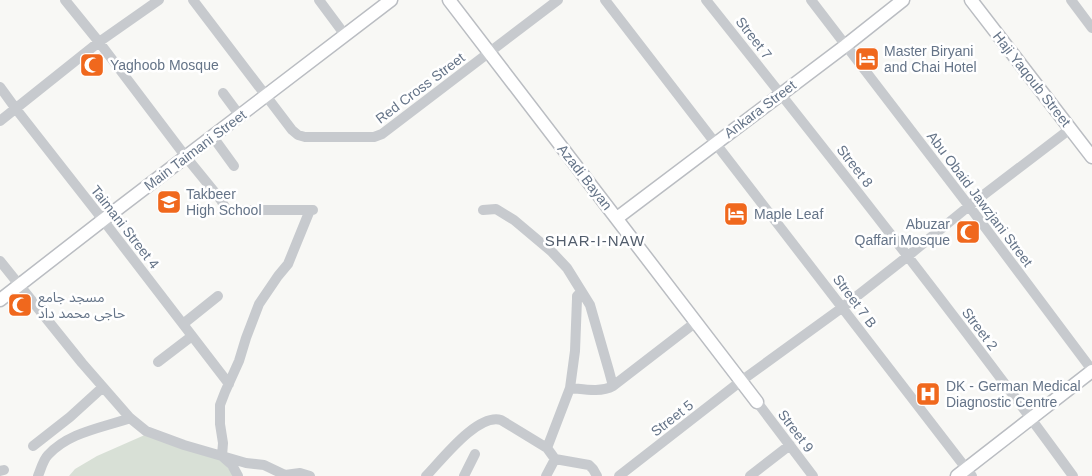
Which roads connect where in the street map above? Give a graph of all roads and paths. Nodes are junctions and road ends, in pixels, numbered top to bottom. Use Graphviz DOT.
graph roads {
  1 [pos="65,0"];
  2 [pos="159,0"];
  3 [pos="193,0"];
  4 [pos="319,0"];
  5 [pos="391,0"];
  6 [pos="449,0"];
  7 [pos="558,0"];
  8 [pos="605,0"];
  9 [pos="706,0"];
  10 [pos="811,0"];
  11 [pos="903,0"];
  12 [pos="971,0"];
  13 [pos="1071,0"];
  14 [pos="1092,28"];
  15 [pos="346,35"];
  16 [pos="99,42"];
  17 [pos="845,46"];
  18 [pos="490,53"];
  19 [pos="0,87"];
  20 [pos="223,93"];
  21 [pos="781,94"];
  22 [pos="266,96"];
  23 [pos="16,109"];
  24 [pos="240,116"];
  25 [pos="0,120"];
  26 [pos="1070,129"];
  27 [pos="213,137"];
  28 [pos="715,144"];
  29 [pos="186,157"];
  30 [pos="1092,157"];
  31 [pos="234,166"];
  32 [pos="969,206"];
  33 [pos="483,210"];
  34 [pos="617,218"];
  35 [pos="103,220"];
  36 [pos="908,256"];
  37 [pos="0,261"];
  38 [pos="20,286"];
  39 [pos="581,292"];
  40 [pos="218,296"];
  41 [pos="0,300"];
  42 [pos="843,307"];
  43 [pos="696,322"];
  44 [pos="183,324"];
  45 [pos="192,336"];
  46 [pos="158,362"];
  47 [pos="1092,371"];
  48 [pos="741,381"];
  49 [pos="229,384"];
  50 [pos="612,386"];
  51 [pos="103,387"];
  52 [pos="570,388"];
  53 [pos="757,402"];
  54 [pos="130,418"];
  55 [pos="1031,419"];
  56 [pos="790,445"];
  57 [pos="33,446"];
  58 [pos="547,448"];
  59 [pos="475,454"];
  60 [pos="222,456"];
  61 [pos="555,459"];
  62 [pos="965,474"];
  63 [pos="38,476"];
  64 [pos="238,476"];
  65 [pos="310,476"];
  66 [pos="426,476"];
  67 [pos="464,476"];
  68 [pos="546,476"];
  69 [pos="596,476"];
  70 [pos="619,476"];
  71 [pos="750,476"];
  72 [pos="813,476"];
  73 [pos="1072,476"];
  1 -- 16 [label="street"];
  2 -- 16 [label="street"];
  3 -- 22 [label="street, Red Cross Street"];
  4 -- 15 [label="street"];
  5 -- 15 [label="main road, Main Taimani Street"];
  6 -- 18 [label="main road, Azadi Bayan"];
  7 -- 18 [label="street, Red Cross Street"];
  8 -- 28 [label="street"];
  9 -- 21 [label="street, Street 7"];
  10 -- 17 [label="street, Abu Obaid Jawzjani Street"];
  11 -- 17 [label="main road, Ankara Street"];
  12 -- 26 [label="main road, Haji Yaqoub Street"];
  13 -- 14 [label="street"];
  15 -- 22 [label="main road, Main Taimani Street"];
  16 -- 23 [label="street"];
  16 -- 29 [label="street"];
  17 -- 21 [label="main road, Ankara Street"];
  17 -- 32 [label="street, Abu Obaid Jawzjani Street"];
  18 -- 22 [label="street, Red Cross Street"];
  18 -- 34 [label="main road, Azadi Bayan"];
  19 -- 23 [label="street, Taimani Street 4"];
  20 -- 24 [label="street"];
  21 -- 28 [label="main road, Ankara Street"];
  21 -- 36 [label="street, Street 8"];
  22 -- 24 [label="main road, Main Taimani Street"];
  23 -- 25 [label="street"];
  23 -- 35 [label="street, Taimani Street 4"];
  24 -- 27 [label="main road, Main Taimani Street"];
  26 -- 30 [label="main road, Haji Yaqoub Street"];
  26 -- 32 [label="street, Street 5"];
  27 -- 29 [label="main road, Main Taimani Street"];
  27 -- 31 [label="street"];
  28 -- 34 [label="main road, Ankara Street"];
  28 -- 42 [label="street, Street 7 B"];
  29 -- 35 [label="main road, Main Taimani Street"];
  29 -- 49 [label="street"];
  32 -- 36 [label="street, Street 5"];
  32 -- 47 [label="street, Abu Obaid Jawzjani Street"];
  33 -- 39 [label="street"];
  34 -- 43 [label="main road, Azadi Bayan"];
  35 -- 38 [label="main road, Main Taimani Street"];
  35 -- 44 [label="street, Taimani Street 4"];
  36 -- 42 [label="street, Street 5"];
  36 -- 55 [label="street, Street 2"];
  37 -- 38 [label="street"];
  38 -- 41 [label="main road, Main Taimani Street"];
  38 -- 51 [label="street"];
  39 -- 50 [label="street"];
  39 -- 52 [label="street"];
  40 -- 44 [label="street"];
  42 -- 48 [label="street, Street 5"];
  42 -- 62 [label="street, Street 7 B"];
  43 -- 48 [label="main road, Azadi Bayan"];
  43 -- 50 [label="street"];
  44 -- 45 [label="street, Taimani Street 4"];
  45 -- 46 [label="street"];
  45 -- 49 [label="street, Taimani Street 4"];
  47 -- 55 [label="main road"];
  48 -- 53 [label="main road, Azadi Bayan"];
  48 -- 70 [label="street, Street 5"];
  49 -- 60 [label="street"];
  50 -- 52 [label="street"];
  51 -- 54 [label="street"];
  51 -- 57 [label="street"];
  52 -- 58 [label="street"];
  53 -- 56 [label="street, Street 9"];
  54 -- 60 [label="street"];
  54 -- 63 [label="street"];
  55 -- 62 [label="main road"];
  55 -- 73 [label="street, Street 2"];
  56 -- 71 [label="street"];
  56 -- 72 [label="street, Street 9"];
  58 -- 61 [label="street"];
  58 -- 66 [label="street"];
  59 -- 67 [label="street"];
  60 -- 64 [label="street"];
  60 -- 65 [label="street"];
  61 -- 68 [label="street"];
  61 -- 69 [label="street"];
}
